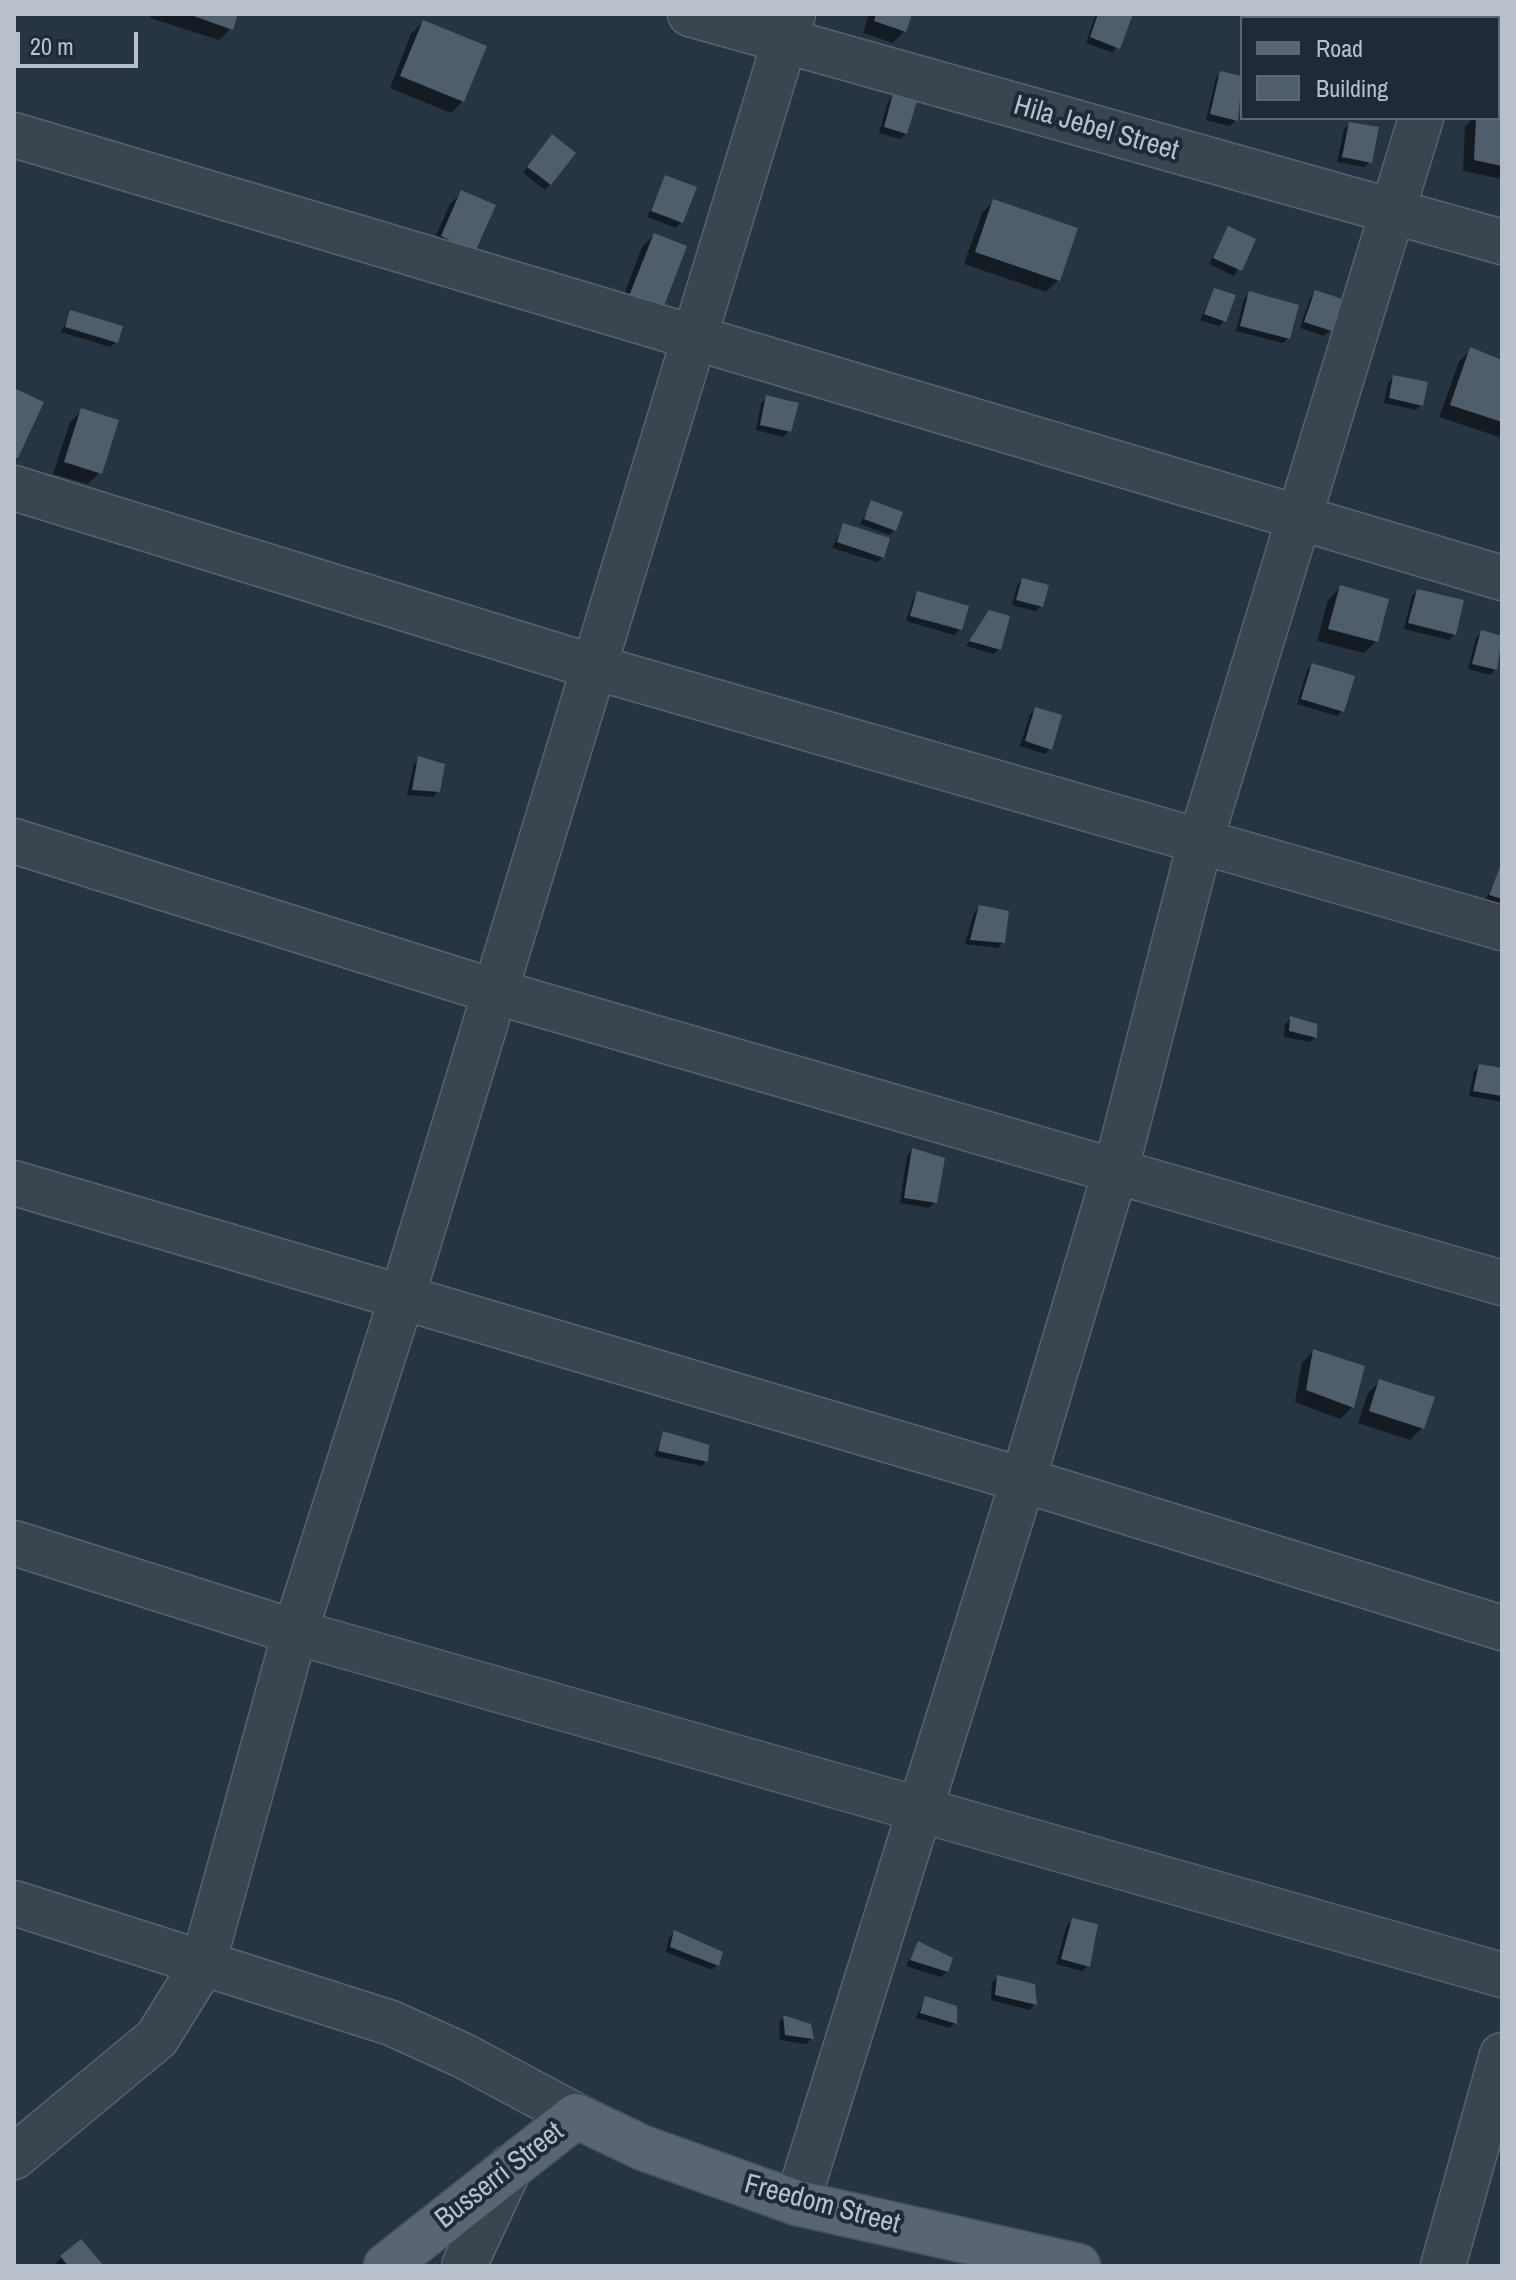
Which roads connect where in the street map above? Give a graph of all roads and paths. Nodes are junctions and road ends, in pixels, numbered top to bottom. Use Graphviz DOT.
graph roads {
  1 [pos="690,14"];
  2 [pos="789,28"];
  3 [pos="1420,120"];
  4 [pos="14,135"];
  5 [pos="1394,214"];
  6 [pos="1502,242"];
  7 [pos="694,338"];
  8 [pos="14,488"];
  9 [pos="1300,520"];
  10 [pos="1502,578"];
  11 [pos="594,667"];
  12 [pos="1201,839"];
  13 [pos="14,841"];
  14 [pos="1502,928"];
  15 [pos="493,991"];
  16 [pos="1116,1169"];
  17 [pos="14,1183"];
  18 [pos="1502,1283"];
  19 [pos="402,1297"];
  20 [pos="1023,1480"];
  21 [pos="14,1543"];
  22 [pos="1502,1628"];
  23 [pos="295,1632"];
  24 [pos="918,1809"];
  25 [pos="14,1903"];
  26 [pos="203,1964"];
  27 [pos="1502,1975"];
  28 [pos="1502,2055"];
  29 [pos="576,2116"];
  30 [pos="14,2157"];
  31 [pos="510,2167"];
  32 [pos="797,2203"];
  33 [pos="386,2266"];
  34 [pos="464,2266"];
  35 [pos="1078,2266"];
  36 [pos="1443,2266"];
  1 -- 2 [label="street, Hila Jebel Street"];
  2 -- 5 [label="street, Hila Jebel Street"];
  2 -- 7 [label="street"];
  3 -- 5 [label="street"];
  4 -- 7 [label="street"];
  5 -- 6 [label="street, Hila Jebel Street"];
  5 -- 9 [label="street"];
  7 -- 9 [label="street"];
  7 -- 11 [label="street"];
  8 -- 11 [label="street"];
  9 -- 10 [label="street"];
  9 -- 12 [label="street"];
  11 -- 12 [label="street"];
  11 -- 15 [label="street"];
  12 -- 14 [label="street"];
  12 -- 16 [label="street"];
  13 -- 15 [label="street"];
  15 -- 16 [label="street"];
  15 -- 19 [label="street"];
  16 -- 18 [label="street"];
  16 -- 20 [label="street"];
  17 -- 19 [label="street"];
  19 -- 20 [label="street"];
  19 -- 23 [label="street"];
  20 -- 22 [label="street"];
  20 -- 24 [label="street"];
  21 -- 23 [label="street"];
  23 -- 24 [label="street"];
  23 -- 26 [label="street"];
  24 -- 27 [label="street"];
  24 -- 32 [label="street"];
  25 -- 26 [label="street"];
  26 -- 29 [label="street"];
  26 -- 30 [label="street"];
  28 -- 36 [label="street"];
  29 -- 31 [label="main road, Busserri Street"];
  29 -- 32 [label="main road, Freedom Street"];
  31 -- 33 [label="main road, Busserri Street"];
  31 -- 34 [label="street"];
  32 -- 35 [label="main road, Freedom Street"];
}
